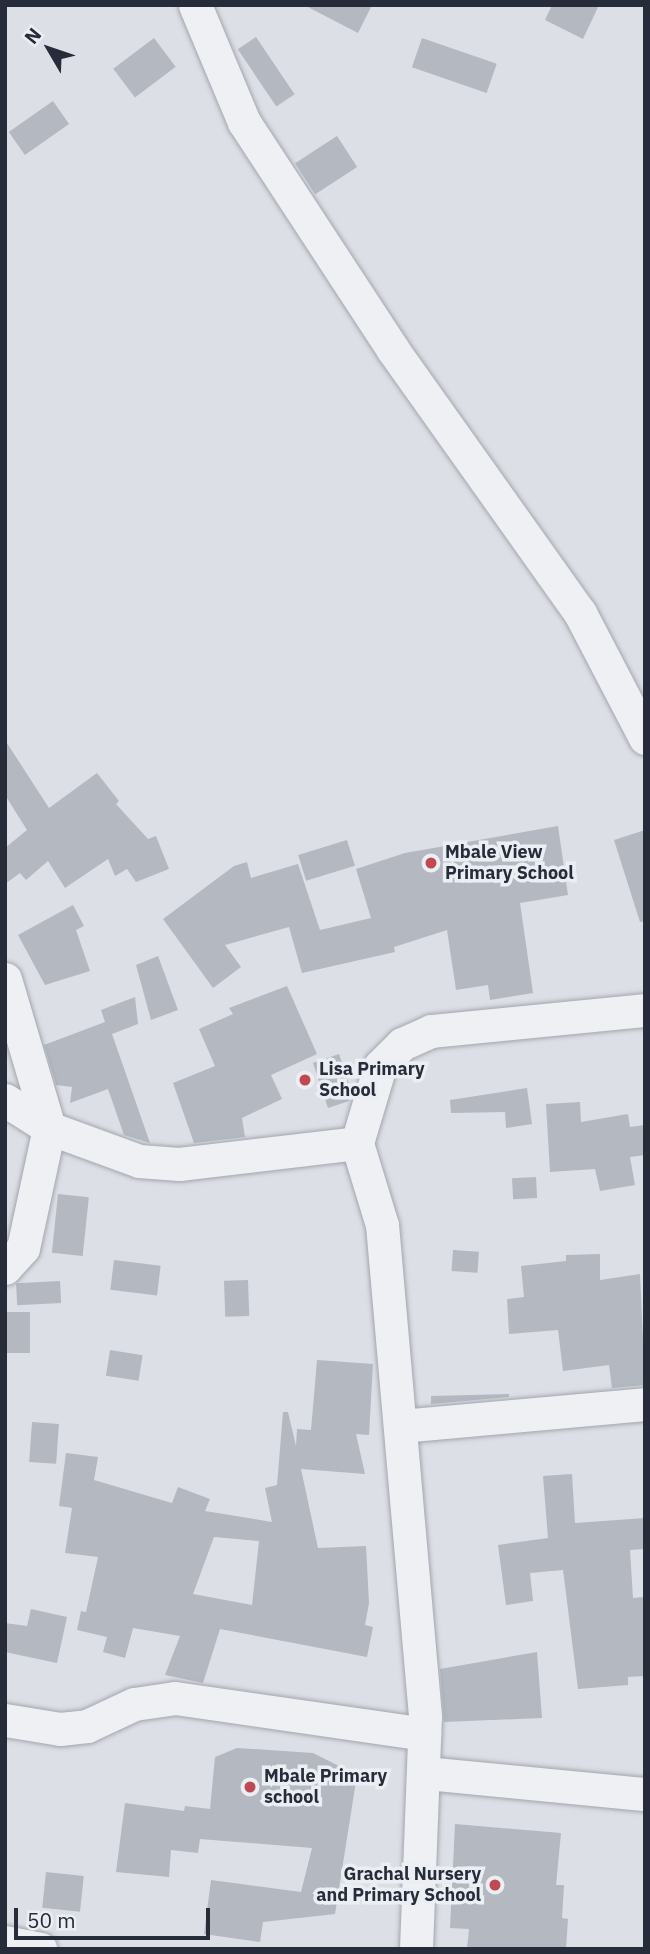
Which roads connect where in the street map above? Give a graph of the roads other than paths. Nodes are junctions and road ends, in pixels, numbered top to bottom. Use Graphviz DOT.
graph roads {
  1 [pos="195,5"];
  2 [pos="645,738"];
  3 [pos="5,979"];
  4 [pos="645,1010"];
  5 [pos="5,1100"];
  6 [pos="49,1128"];
  7 [pos="357,1143"];
  8 [pos="5,1268"];
  9 [pos="645,1404"];
  10 [pos="400,1426"];
  11 [pos="5,1720"];
  12 [pos="424,1734"];
  13 [pos="425,1773"];
  14 [pos="645,1794"];
  15 [pos="5,1942"];
  16 [pos="40,1949"];
  17 [pos="416,1949"];
  1 -- 2 [label="street"];
  3 -- 6 [label="street"];
  4 -- 7 [label="street"];
  5 -- 6 [label="street"];
  6 -- 7 [label="street"];
  6 -- 8 [label="street"];
  7 -- 10 [label="street"];
  9 -- 10 [label="street"];
  10 -- 12 [label="street"];
  11 -- 12 [label="street"];
  12 -- 13 [label="street"];
  13 -- 14 [label="street"];
  13 -- 17 [label="street"];
  15 -- 16 [label="street"];
}
